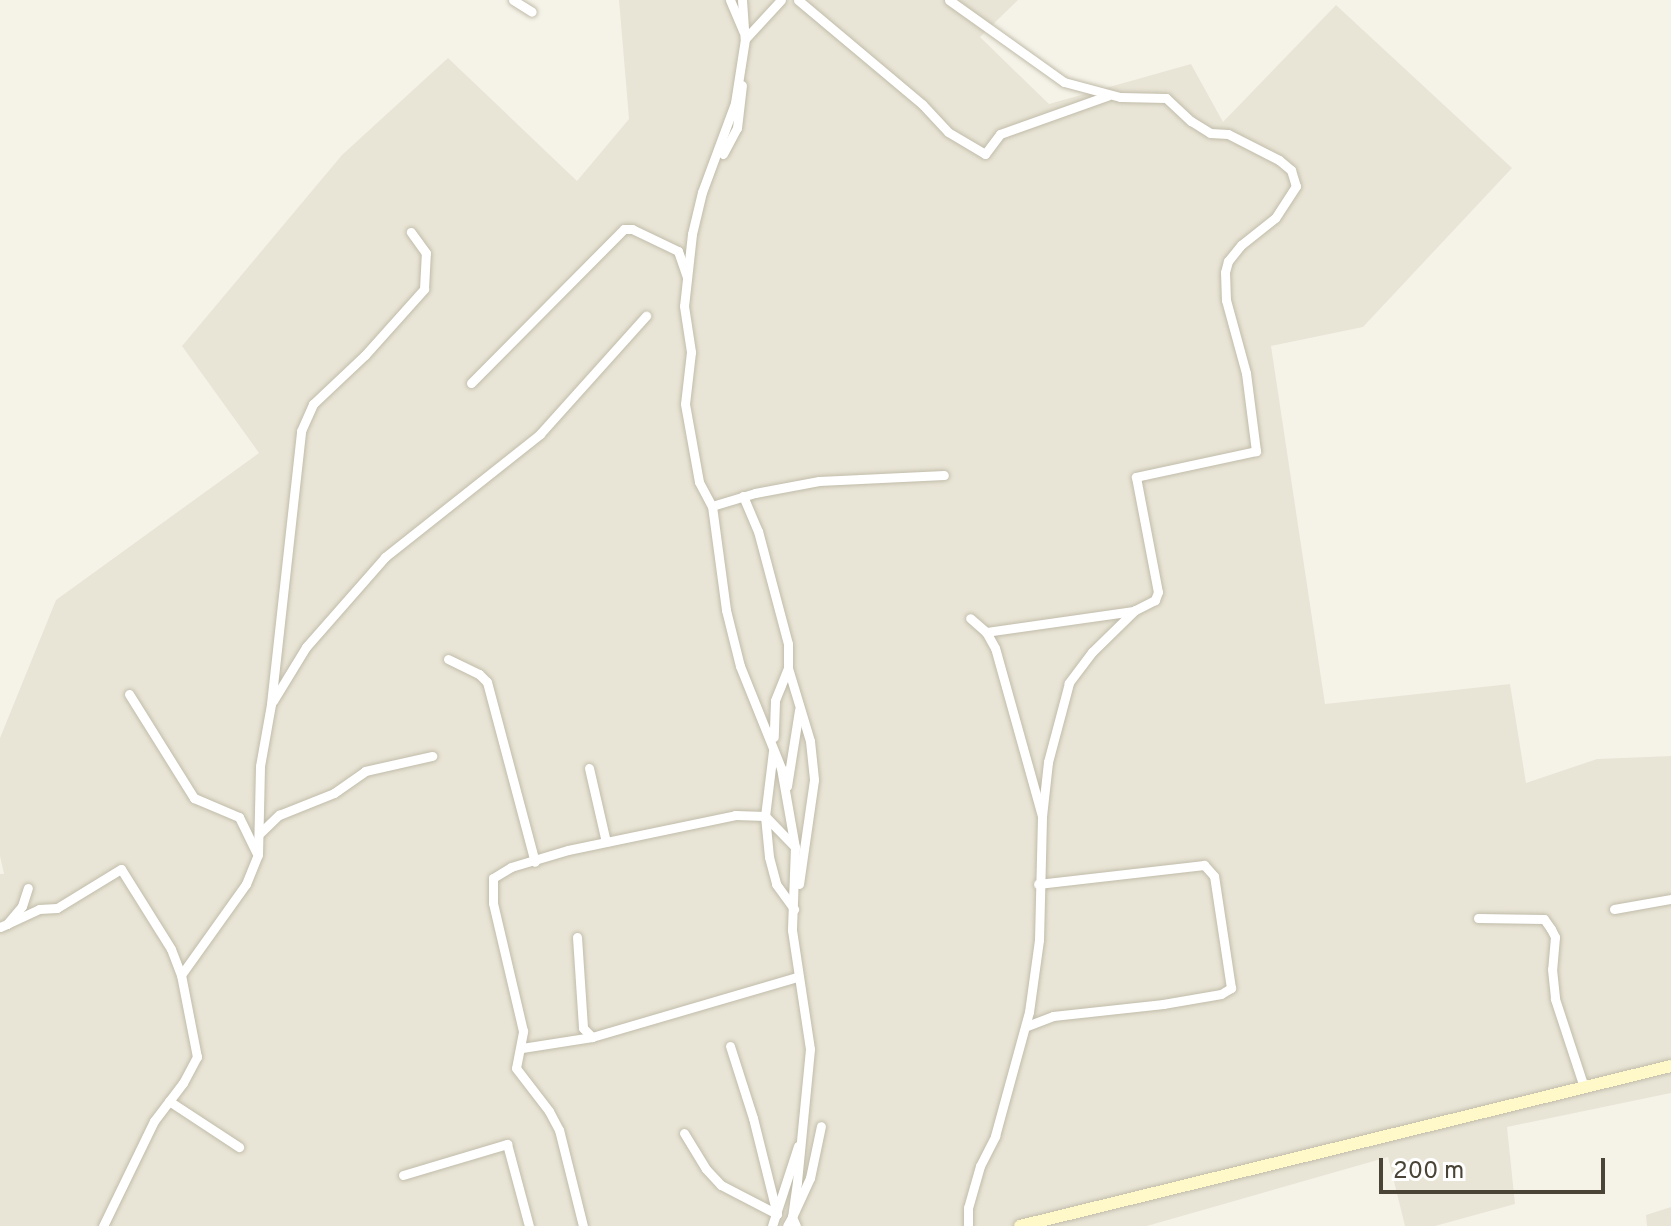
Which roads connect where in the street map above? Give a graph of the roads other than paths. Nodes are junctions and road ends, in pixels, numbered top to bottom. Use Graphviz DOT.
graph roads {
  1 [pos="513,0"];
  2 [pos="730,0"];
  3 [pos="742,0"];
  4 [pos="781,0"];
  5 [pos="798,0"];
  6 [pos="949,0"];
  7 [pos="532,12"];
  8 [pos="744,36"];
  9 [pos="1111,95"];
  10 [pos="411,232"];
  11 [pos="689,280"];
  12 [pos="646,316"];
  13 [pos="471,383"];
  14 [pos="944,475"];
  15 [pos="743,496"];
  16 [pos="712,506"];
  17 [pos="1135,610"];
  18 [pos="970,618"];
  19 [pos="986,632"];
  20 [pos="448,659"];
  21 [pos="788,668"];
  22 [pos="129,694"];
  23 [pos="271,704"];
  24 [pos="800,707"];
  25 [pos="774,747"];
  26 [pos="432,756"];
  27 [pos="589,768"];
  28 [pos="786,794"];
  29 [pos="765,816"];
  30 [pos="1042,816"];
  31 [pos="259,834"];
  32 [pos="606,842"];
  33 [pos="795,847"];
  34 [pos="258,855"];
  35 [pos="535,862"];
  36 [pos="1038,884"];
  37 [pos="28,888"];
  38 [pos="794,894"];
  39 [pos="1671,899"];
  40 [pos="794,909"];
  41 [pos="1614,909"];
  42 [pos="1478,918"];
  43 [pos="3,925"];
  44 [pos="577,937"];
  45 [pos="181,975"];
  46 [pos="797,977"];
  47 [pos="1027,1026"];
  48 [pos="592,1037"];
  49 [pos="730,1046"];
  50 [pos="522,1048"];
  51 [pos="1671,1066"];
  52 [pos="1584,1087"];
  53 [pos="169,1101"];
  54 [pos="821,1126"];
  55 [pos="684,1133"];
  56 [pos="800,1139"];
  57 [pos="239,1147"];
  58 [pos="403,1175"];
  59 [pos="777,1214"];
  60 [pos="792,1223"];
  61 [pos="103,1226"];
  62 [pos="529,1226"];
  63 [pos="583,1226"];
  64 [pos="772,1226"];
  65 [pos="968,1226"];
  66 [pos="1020,1226"];
  1 -- 7 [label="street"];
  2 -- 8 [label="street"];
  3 -- 8 [label="street"];
  4 -- 8 [label="street"];
  5 -- 9 [label="street"];
  6 -- 9 [label="street"];
  8 -- 11 [label="street"];
  9 -- 17 [label="street"];
  10 -- 23 [label="street"];
  11 -- 13 [label="street"];
  11 -- 16 [label="street"];
  12 -- 23 [label="street"];
  14 -- 15 [label="street"];
  15 -- 16 [label="street"];
  15 -- 21 [label="street"];
  16 -- 25 [label="street"];
  17 -- 19 [label="street"];
  17 -- 30 [label="street"];
  18 -- 19 [label="street"];
  19 -- 30 [label="street"];
  20 -- 35 [label="street"];
  21 -- 24 [label="street"];
  21 -- 25 [label="street"];
  22 -- 34 [label="street"];
  23 -- 31 [label="street"];
  24 -- 28 [label="street"];
  24 -- 38 [label="street"];
  25 -- 28 [label="street"];
  25 -- 29 [label="street"];
  26 -- 31 [label="street"];
  27 -- 32 [label="street"];
  28 -- 33 [label="street"];
  29 -- 32 [label="street"];
  29 -- 33 [label="street"];
  29 -- 40 [label="street"];
  30 -- 36 [label="street"];
  31 -- 34 [label="street"];
  32 -- 35 [label="street"];
  33 -- 38 [label="street"];
  34 -- 45 [label="street"];
  35 -- 50 [label="street"];
  36 -- 47 [label="street"];
  36 -- 47 [label="street"];
  37 -- 43 [label="street"];
  38 -- 40 [label="street"];
  39 -- 41 [label="street"];
  40 -- 46 [label="street"];
  42 -- 52 [label="street"];
  43 -- 45 [label="street"];
  44 -- 48 [label="street"];
  45 -- 53 [label="street"];
  46 -- 48 [label="street"];
  46 -- 56 [label="street"];
  47 -- 65 [label="street"];
  48 -- 50 [label="street"];
  49 -- 59 [label="street"];
  50 -- 63 [label="street"];
  51 -- 52 [label="main road"];
  52 -- 66 [label="main road"];
  53 -- 57 [label="street"];
  53 -- 61 [label="street"];
  54 -- 60 [label="street"];
  55 -- 59 [label="street"];
  56 -- 59 [label="street"];
  56 -- 60 [label="street"];
  58 -- 62 [label="street"];
  59 -- 64 [label="street"];
}
